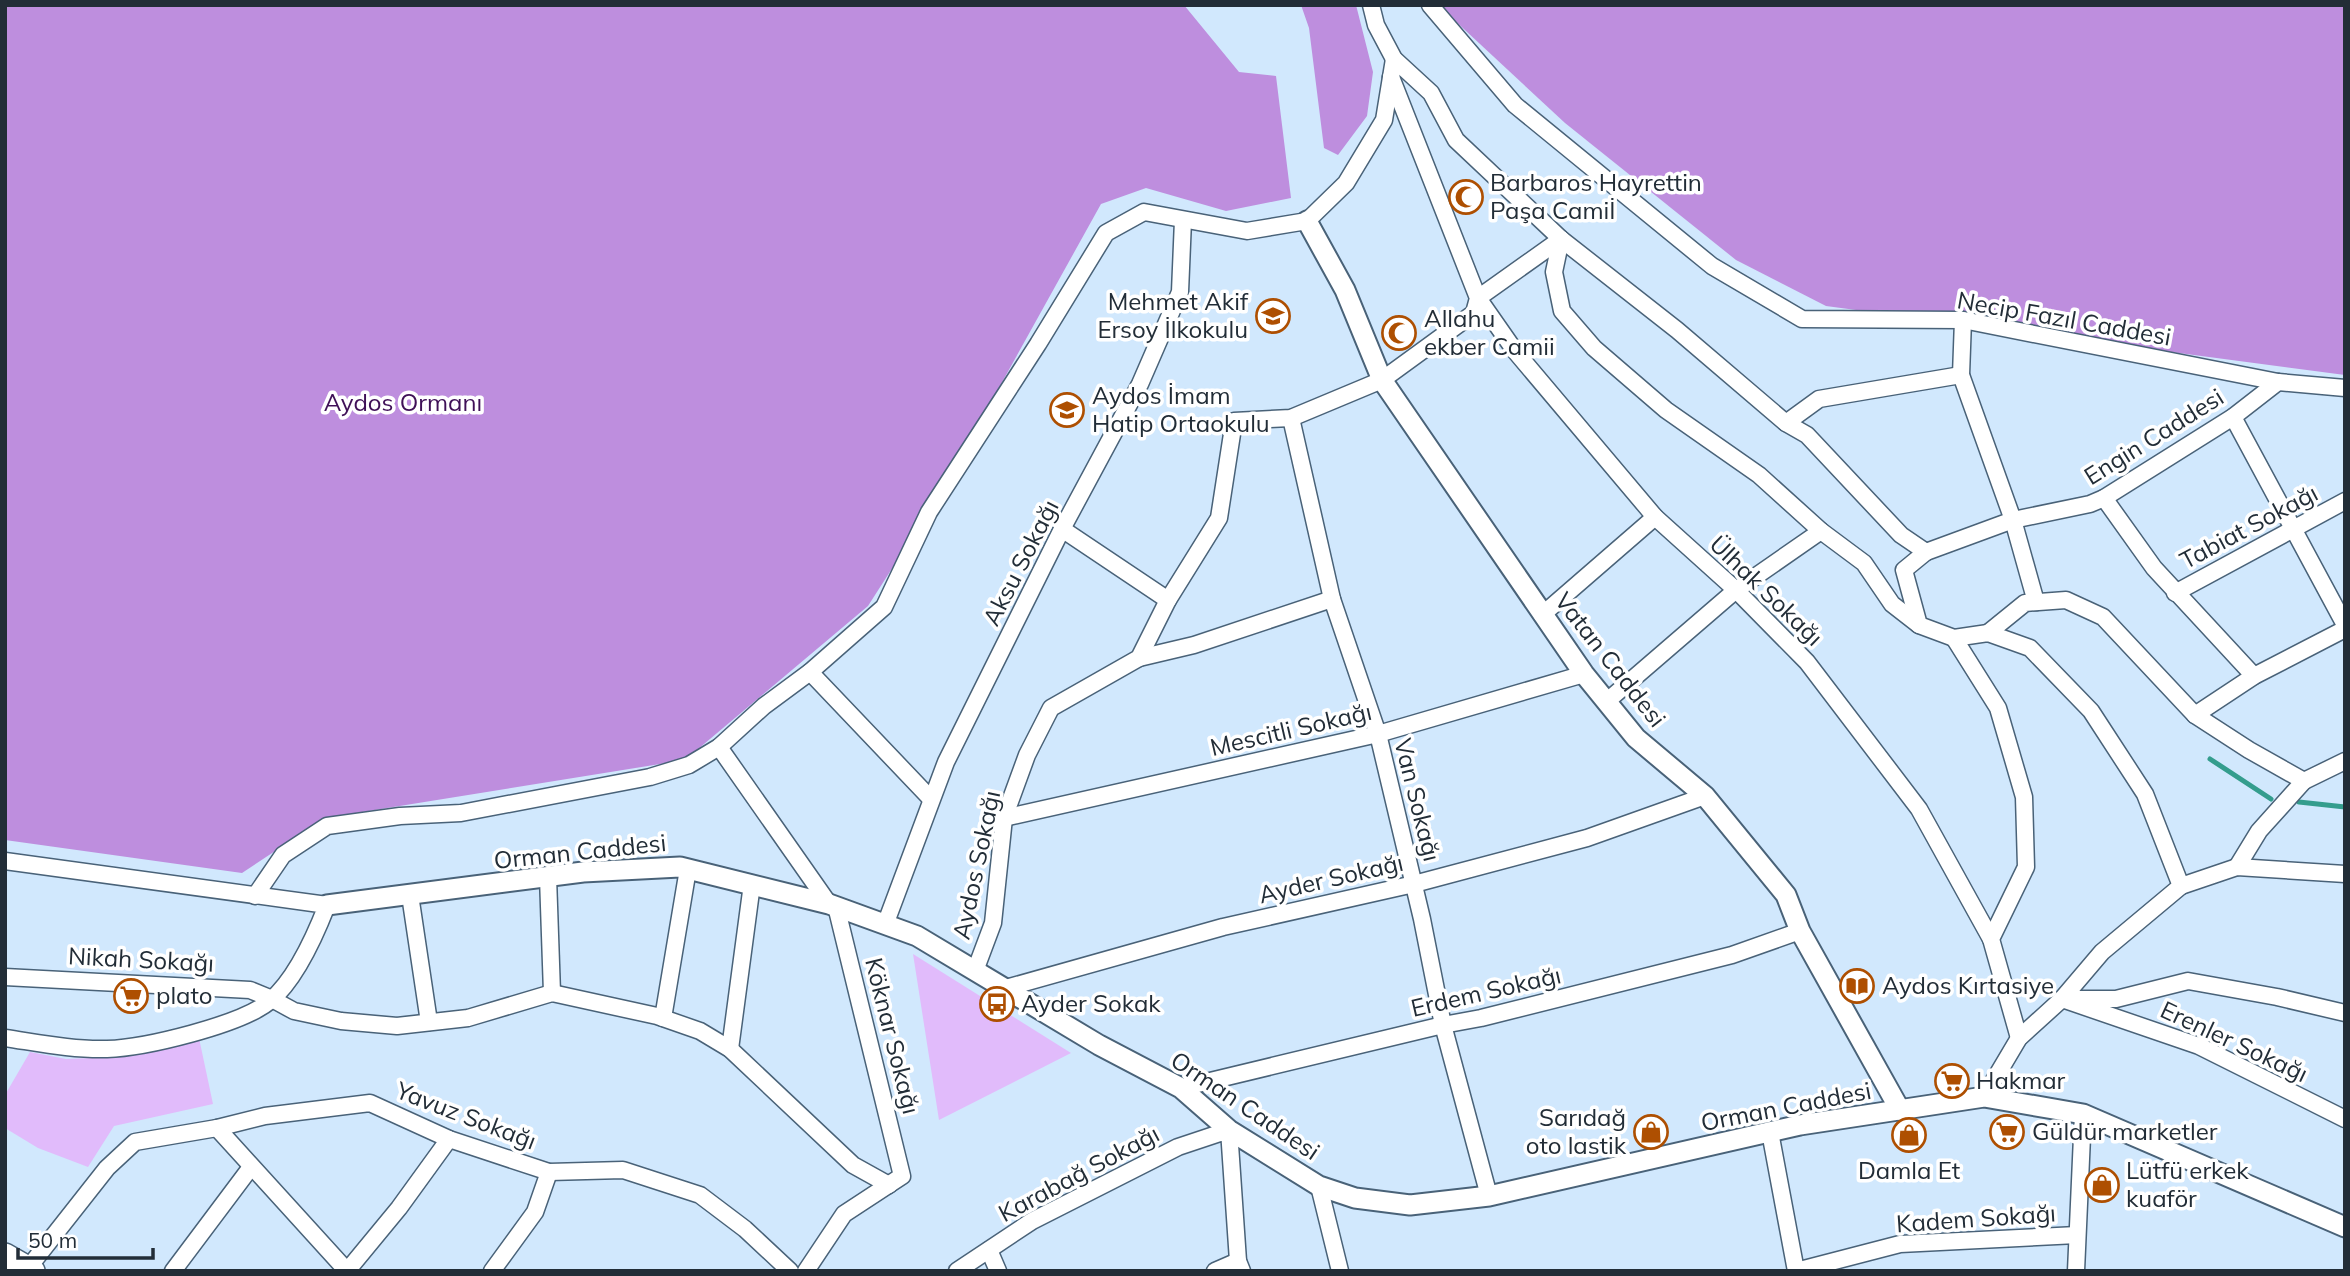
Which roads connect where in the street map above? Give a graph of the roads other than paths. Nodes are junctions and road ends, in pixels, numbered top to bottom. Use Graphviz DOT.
graph roads {
  1 [pos="1371,5"];
  2 [pos="1430,5"];
  3 [pos="1394,59"];
  4 [pos="1391,77"];
  5 [pos="1183,220"];
  6 [pos="1307,220"];
  7 [pos="1561,239"];
  8 [pos="1478,298"];
  9 [pos="1963,320"];
  10 [pos="1961,375"];
  11 [pos="1382,380"];
  12 [pos="2278,382"];
  13 [pos="2345,388"];
  14 [pos="2233,417"];
  15 [pos="1291,418"];
  16 [pos="1786,423"];
  17 [pos="2104,498"];
  18 [pos="2345,501"];
  19 [pos="1655,517"];
  20 [pos="2013,520"];
  21 [pos="1062,529"];
  22 [pos="2293,530"];
  23 [pos="1821,531"];
  24 [pos="1926,552"];
  25 [pos="1736,590"];
  26 [pos="2175,593"];
  27 [pos="1332,599"];
  28 [pos="1167,600"];
  29 [pos="2036,602"];
  30 [pos="1542,615"];
  31 [pos="1919,625"];
  32 [pos="2345,627"];
  33 [pos="1988,634"];
  34 [pos="1954,638"];
  35 [pos="1139,658"];
  36 [pos="810,672"];
  37 [pos="1584,674"];
  38 [pos="2253,676"];
  39 [pos="1606,702"];
  40 [pos="2196,715"];
  41 [pos="1378,734"];
  42 [pos="719,747"];
  43 [pos="2345,761"];
  44 [pos="2304,781"];
  45 [pos="1705,796"];
  46 [pos="931,799"];
  47 [pos="1004,818"];
  48 [pos="5,861"];
  49 [pos="2238,867"];
  50 [pos="688,869"];
  51 [pos="2345,874"];
  52 [pos="548,877"];
  53 [pos="752,884"];
  54 [pos="1414,884"];
  55 [pos="2181,886"];
  56 [pos="410,895"];
  57 [pos="254,896"];
  58 [pos="327,905"];
  59 [pos="832,905"];
  60 [pos="886,925"];
  61 [pos="1800,931"];
  62 [pos="1991,939"];
  63 [pos="975,971"];
  64 [pos="5,977"];
  65 [pos="1006,988"];
  66 [pos="552,993"];
  67 [pos="272,999"];
  68 [pos="2062,999"];
  69 [pos="2345,1013"];
  70 [pos="663,1018"];
  71 [pos="429,1022"];
  72 [pos="1443,1025"];
  73 [pos="5,1038"];
  74 [pos="2020,1038"];
  75 [pos="730,1049"];
  76 [pos="1181,1087"];
  77 [pos="1984,1097"];
  78 [pos="1900,1110"];
  79 [pos="2083,1114"];
  80 [pos="2345,1119"];
  81 [pos="217,1128"];
  82 [pos="1229,1130"];
  83 [pos="1770,1132"];
  84 [pos="449,1139"];
  85 [pos="251,1167"];
  86 [pos="550,1172"];
  87 [pos="895,1180"];
  88 [pos="1319,1186"];
  89 [pos="1489,1196"];
  90 [pos="2345,1227"];
  91 [pos="2077,1235"];
  92 [pos="989,1250"];
  93 [pos="5,1255"];
  94 [pos="1240,1266"];
  95 [pos="31,1269"];
  96 [pos="173,1271"];
  97 [pos="347,1271"];
  98 [pos="492,1271"];
  99 [pos="790,1271"];
  100 [pos="806,1271"];
  101 [pos="957,1271"];
  102 [pos="998,1271"];
  103 [pos="1215,1271"];
  104 [pos="1339,1271"];
  105 [pos="1796,1271"];
  106 [pos="2076,1271"];
  1 -- 3 [label="street"];
  2 -- 9 [label="street, Necip Fazıl Caddesi"];
  3 -- 4 [label="street"];
  3 -- 7 [label="street"];
  4 -- 6 [label="street"];
  4 -- 8 [label="street, Ülhak Sokağı"];
  5 -- 6 [label="street"];
  5 -- 21 [label="street, Aksu Sokağı"];
  5 -- 36 [label="street"];
  6 -- 11 [label="street, Vatan Caddesi"];
  7 -- 8 [label="street"];
  7 -- 16 [label="street"];
  7 -- 23 [label="street"];
  8 -- 11 [label="street"];
  8 -- 19 [label="street, Ülhak Sokağı"];
  9 -- 10 [label="street"];
  9 -- 12 [label="street, Necip Fazıl Caddesi"];
  10 -- 16 [label="street"];
  10 -- 20 [label="street"];
  11 -- 15 [label="street"];
  11 -- 30 [label="street, Vatan Caddesi"];
  12 -- 13 [label="street, Necip Fazıl Caddesi"];
  12 -- 14 [label="street, Engin Caddesi"];
  14 -- 17 [label="street, Engin Caddesi"];
  14 -- 22 [label="street"];
  15 -- 27 [label="street, Van Sokağı"];
  15 -- 28 [label="street"];
  16 -- 24 [label="street"];
  17 -- 20 [label="street, Engin Caddesi"];
  17 -- 26 [label="street"];
  18 -- 22 [label="street, Tabiat Sokağı"];
  19 -- 25 [label="street, Ülhak Sokağı"];
  19 -- 30 [label="street"];
  20 -- 24 [label="street, Engin Caddesi"];
  20 -- 29 [label="street"];
  21 -- 28 [label="street"];
  21 -- 46 [label="street, Aksu Sokağı"];
  22 -- 26 [label="street, Tabiat Sokağı"];
  22 -- 32 [label="street"];
  23 -- 25 [label="street"];
  23 -- 31 [label="street"];
  24 -- 31 [label="street"];
  25 -- 39 [label="street"];
  25 -- 62 [label="street, Ülhak Sokağı"];
  26 -- 38 [label="street"];
  27 -- 35 [label="street, Aydos Sokağı"];
  27 -- 41 [label="street, Van Sokağı"];
  28 -- 35 [label="street"];
  29 -- 33 [label="street"];
  29 -- 40 [label="street"];
  30 -- 37 [label="street, Vatan Caddesi"];
  31 -- 34 [label="street"];
  32 -- 38 [label="street"];
  33 -- 34 [label="street"];
  33 -- 55 [label="street"];
  34 -- 62 [label="street"];
  35 -- 47 [label="street, Aydos Sokağı"];
  36 -- 42 [label="street"];
  36 -- 46 [label="street"];
  37 -- 39 [label="street, Vatan Caddesi"];
  37 -- 41 [label="street, Mescitli Sokağı"];
  38 -- 40 [label="street"];
  39 -- 45 [label="street, Vatan Caddesi"];
  40 -- 44 [label="street"];
  41 -- 47 [label="street, Mescitli Sokağı"];
  41 -- 54 [label="street, Van Sokağı"];
  42 -- 57 [label="street"];
  42 -- 59 [label="street"];
  43 -- 44 [label="street"];
  44 -- 49 [label="street"];
  45 -- 54 [label="street, Ayder Sokağı"];
  45 -- 61 [label="street, Vatan Caddesi"];
  46 -- 60 [label="street, Aksu Sokağı"];
  47 -- 63 [label="street, Aydos Sokağı"];
  48 -- 57 [label="street, Orman Caddesi"];
  49 -- 51 [label="street"];
  49 -- 55 [label="street"];
  50 -- 52 [label="street, Orman Caddesi"];
  50 -- 53 [label="street, Orman Caddesi"];
  50 -- 70 [label="street"];
  52 -- 56 [label="street, Orman Caddesi"];
  52 -- 66 [label="street"];
  53 -- 59 [label="street, Orman Caddesi"];
  53 -- 75 [label="street"];
  54 -- 65 [label="street, Ayder Sokağı"];
  54 -- 72 [label="street, Van Sokağı"];
  55 -- 68 [label="street"];
  56 -- 58 [label="street, Orman Caddesi"];
  56 -- 71 [label="street"];
  57 -- 58 [label="street, Orman Caddesi"];
  58 -- 67 [label="street"];
  59 -- 60 [label="street, Orman Caddesi"];
  59 -- 87 [label="street, Köknar Sokağı"];
  60 -- 63 [label="street, Orman Caddesi"];
  61 -- 72 [label="street, Erdem Sokağı"];
  61 -- 78 [label="street, Vatan Caddesi"];
  62 -- 74 [label="street, Ülhak Sokağı"];
  63 -- 65 [label="street, Orman Caddesi"];
  64 -- 67 [label="street, Nikah Sokağı"];
  65 -- 76 [label="street, Orman Caddesi"];
  66 -- 70 [label="street"];
  66 -- 71 [label="street, Nikah Sokağı"];
  67 -- 71 [label="street, Nikah Sokağı"];
  67 -- 73 [label="street"];
  68 -- 69 [label="street"];
  68 -- 74 [label="street"];
  68 -- 80 [label="street, Erenler Sokağı"];
  70 -- 75 [label="street"];
  72 -- 76 [label="street, Erdem Sokağı"];
  72 -- 89 [label="street, Van Sokağı"];
  74 -- 77 [label="street"];
  75 -- 87 [label="street"];
  76 -- 82 [label="street, Orman Caddesi"];
  77 -- 78 [label="street, Orman Caddesi"];
  77 -- 79 [label="street, Orman Caddesi"];
  78 -- 83 [label="street, Orman Caddesi"];
  79 -- 90 [label="street, Orman Caddesi"];
  79 -- 91 [label="street"];
  81 -- 84 [label="street, Yavuz Sokağı"];
  81 -- 85 [label="street"];
  81 -- 95 [label="street, Yavuz Sokağı"];
  82 -- 88 [label="street, Orman Caddesi"];
  82 -- 92 [label="street, Karabağ Sokağı"];
  82 -- 94 [label="street"];
  83 -- 89 [label="street, Orman Caddesi"];
  83 -- 105 [label="street"];
  84 -- 86 [label="street, Yavuz Sokağı"];
  84 -- 97 [label="street"];
  85 -- 96 [label="street"];
  85 -- 97 [label="street"];
  86 -- 98 [label="street"];
  86 -- 99 [label="street, Yavuz Sokağı"];
  87 -- 100 [label="street"];
  88 -- 89 [label="street, Orman Caddesi"];
  88 -- 104 [label="street"];
  91 -- 105 [label="street, Kadem Sokağı"];
  91 -- 106 [label="street"];
  92 -- 101 [label="street, Karabağ Sokağı"];
  92 -- 102 [label="street"];
  93 -- 95 [label="main road"];
  94 -- 103 [label="street"];
}
